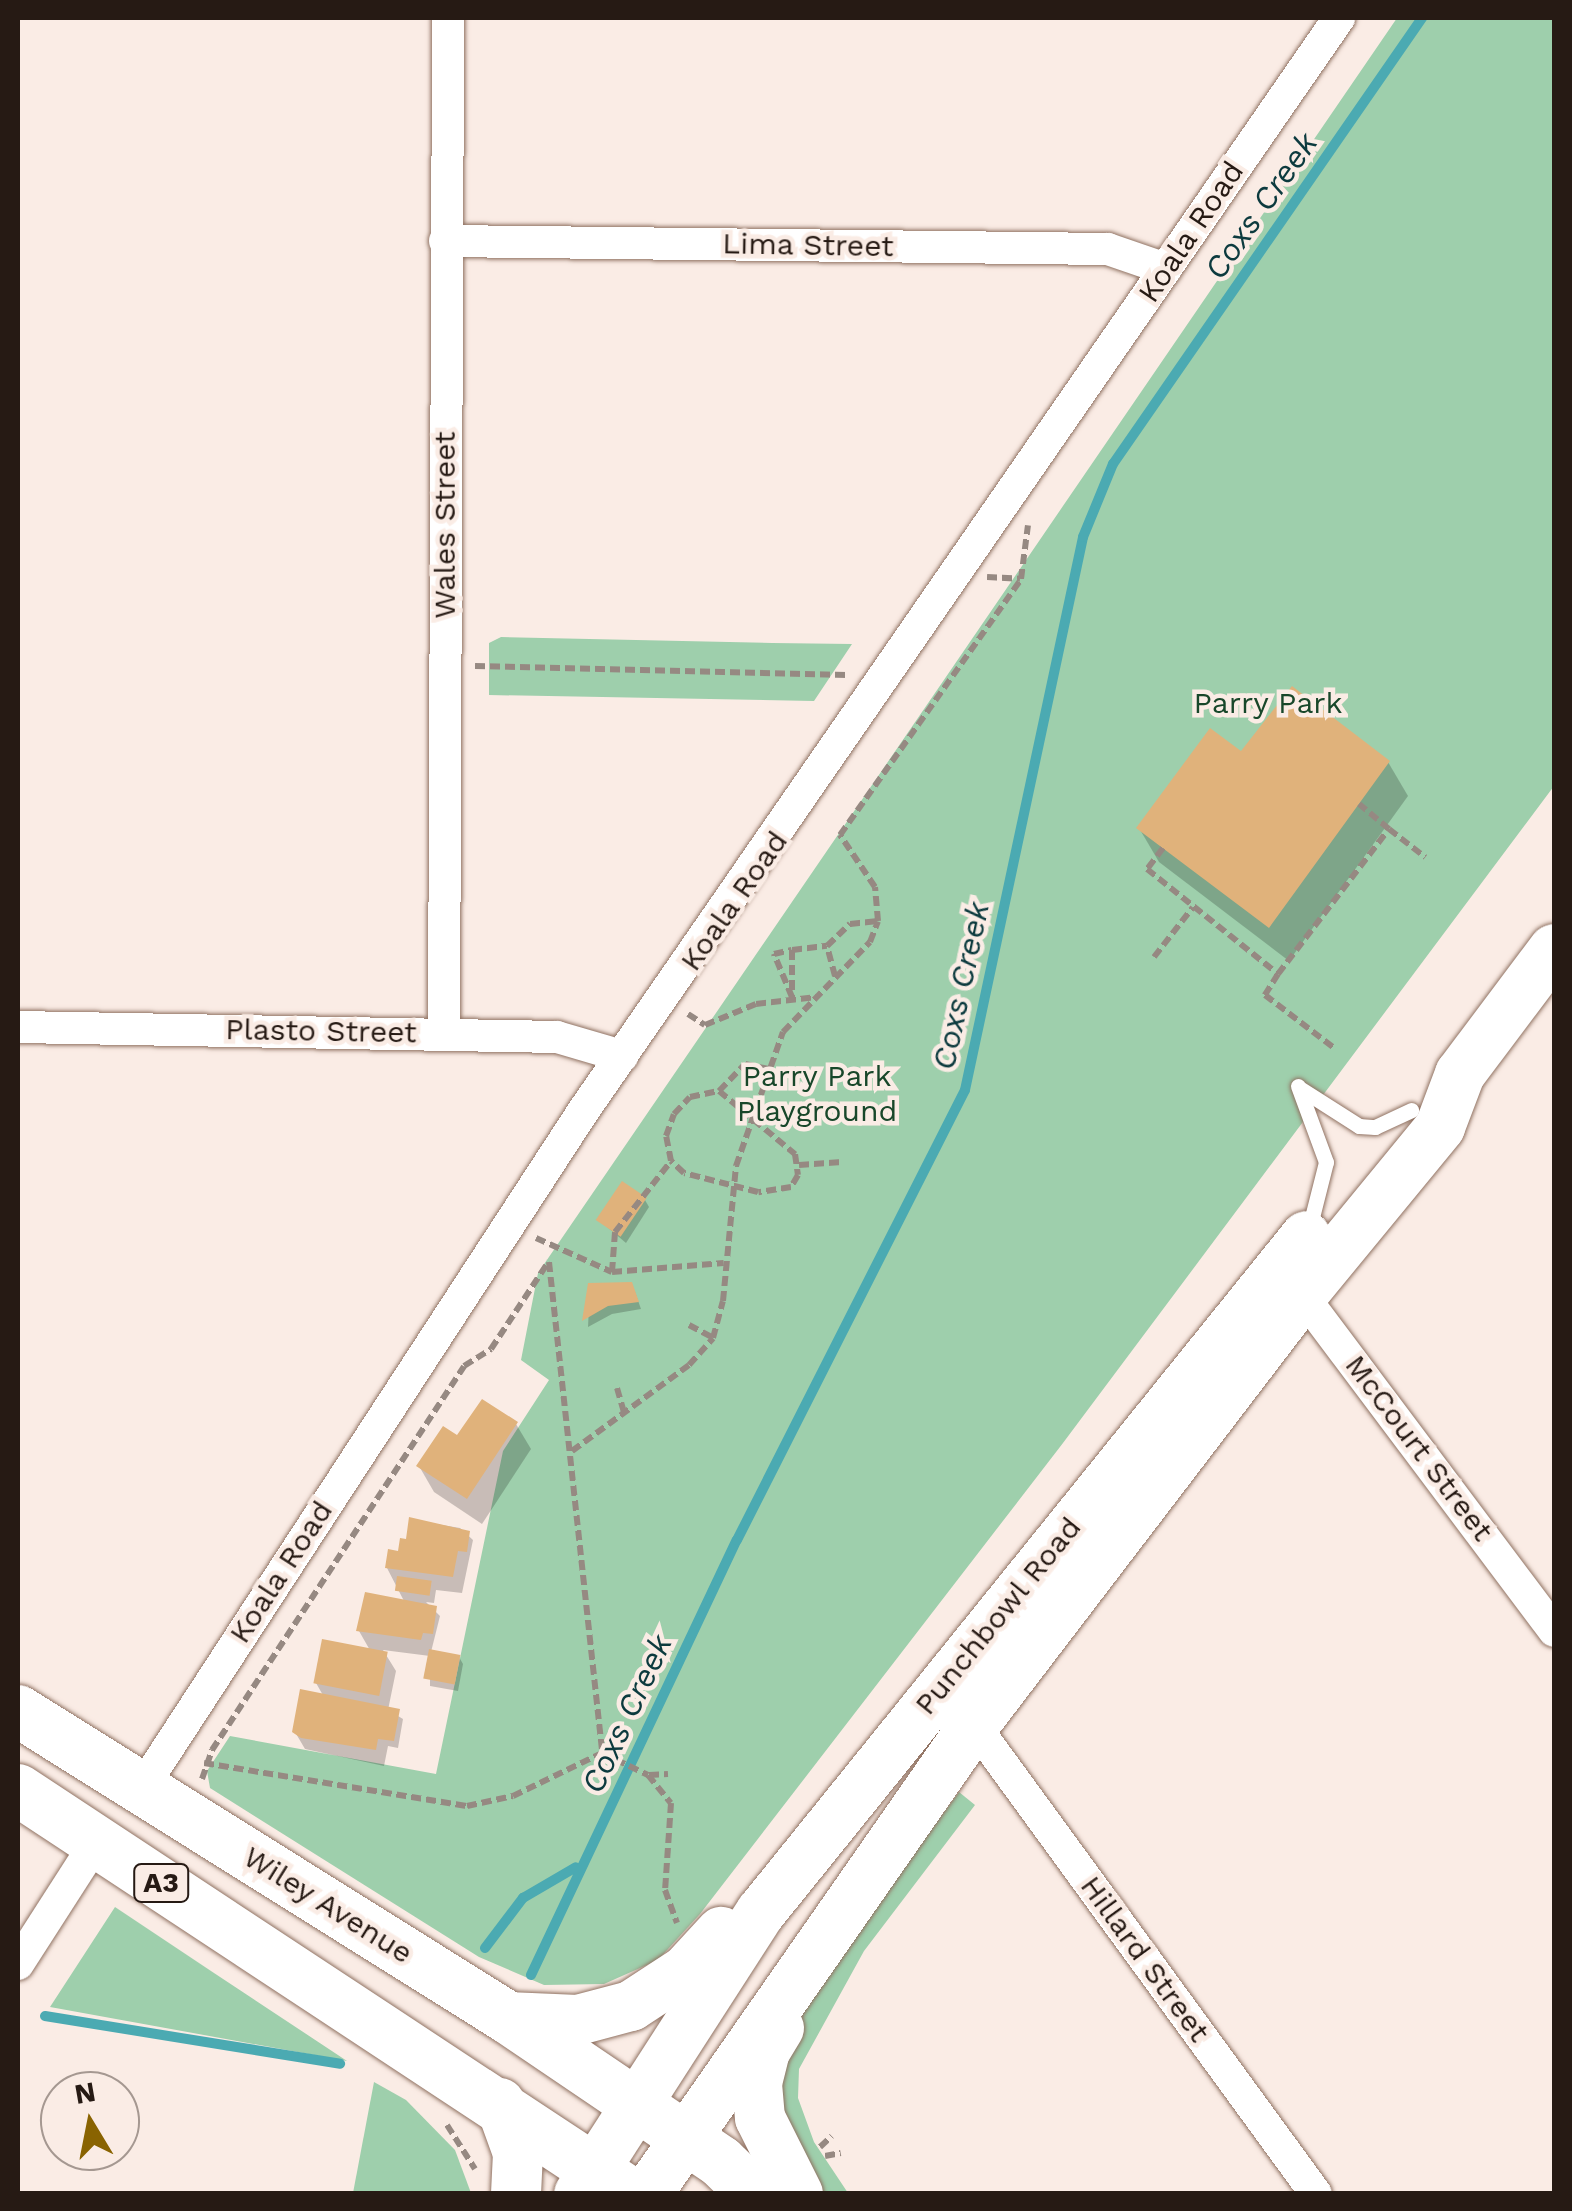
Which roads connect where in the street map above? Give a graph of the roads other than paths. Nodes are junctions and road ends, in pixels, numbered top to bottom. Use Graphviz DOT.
graph roads {
  1 [pos="448,18"];
  2 [pos="1339,18"];
  3 [pos="446,242"];
  4 [pos="1166,270"];
  5 [pos="1554,949"];
  6 [pos="18,1027"];
  7 [pos="444,1032"];
  8 [pos="622,1056"];
  9 [pos="1460,1074"];
  10 [pos="1411,1110"];
  11 [pos="1296,1266"];
  12 [pos="1554,1631"];
  13 [pos="18,1711"];
  14 [pos="974,1725"];
  15 [pos="18,1790"];
  16 [pos="140,1791"];
  17 [pos="97,1841"];
  18 [pos="761,1912"];
  19 [pos="812,1949"];
  20 [pos="18,1964"];
  21 [pos="506,2017"];
  22 [pos="500,2103"];
  23 [pos="633,2106"];
  24 [pos="684,2139"];
  25 [pos="602,2185"];
  26 [pos="516,2194"];
  27 [pos="647,2194"];
  28 [pos="754,2194"];
  29 [pos="798,2194"];
  30 [pos="1316,2194"];
  1 -- 3 [label="street, Wales Street"];
  2 -- 4 [label="street, Koala Road"];
  3 -- 4 [label="street, Lima Street"];
  3 -- 7 [label="street, Wales Street"];
  4 -- 8 [label="street, Koala Road"];
  5 -- 9 [label="main road, Punchbowl Road"];
  6 -- 7 [label="street, Plasto Street"];
  7 -- 8 [label="street, Plasto Street"];
  8 -- 16 [label="street, Koala Road"];
  9 -- 10 [label="main road, Punchbowl Road"];
  9 -- 11 [label="main road, Punchbowl Road"];
  10 -- 11 [label="main road, Punchbowl Road"];
  10 -- 11 [label="lane"];
  11 -- 12 [label="street, McCourt Street"];
  11 -- 14 [label="main road, Punchbowl Road"];
  11 -- 18 [label="main road, Punchbowl Road"];
  13 -- 16 [label="highway, Wiley Avenue / A3"];
  14 -- 19 [label="main road, Punchbowl Road"];
  14 -- 30 [label="street, Hillard Street"];
  15 -- 17 [label="highway, A3"];
  16 -- 21 [label="highway, Wiley Avenue / A3"];
  17 -- 20 [label="street"];
  17 -- 22 [label="highway, A3"];
  18 -- 21 [label="main road"];
  18 -- 23 [label="main road, Punchbowl Road"];
  19 -- 24 [label="main road, Punchbowl Road"];
  19 -- 29 [label="main road"];
  21 -- 23 [label="highway, Wiley Avenue / A3"];
  22 -- 25 [label="highway, A3"];
  22 -- 26 [label="main road"];
  23 -- 24 [label="highway, A3"];
  23 -- 25 [label="main road, Punchbowl Road"];
  24 -- 27 [label="main road, Punchbowl Road"];
  24 -- 28 [label="highway, A3"];
}
